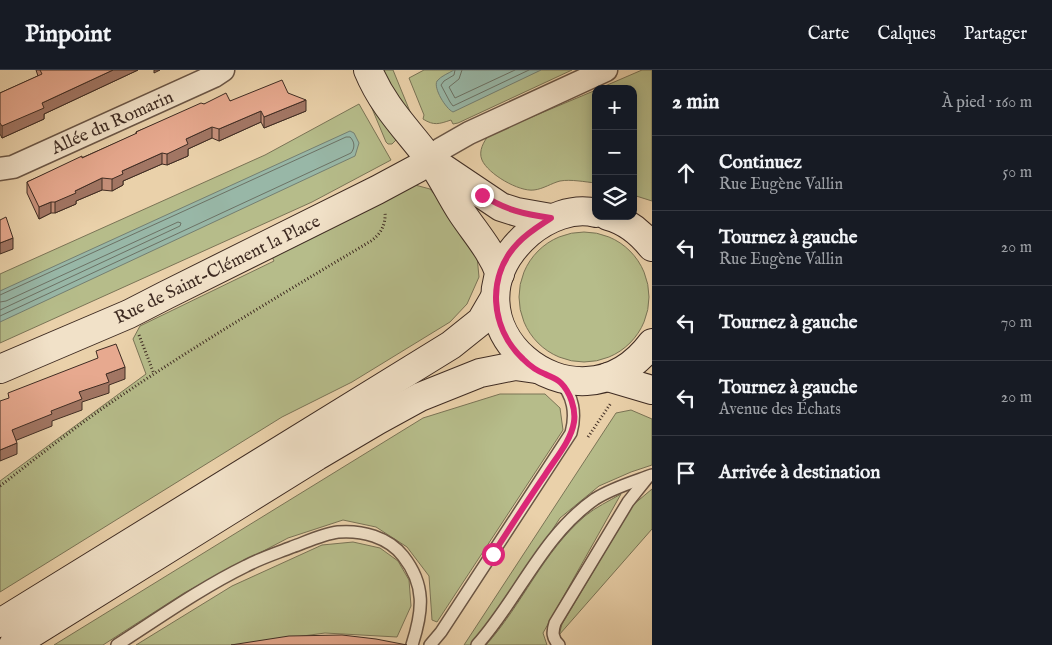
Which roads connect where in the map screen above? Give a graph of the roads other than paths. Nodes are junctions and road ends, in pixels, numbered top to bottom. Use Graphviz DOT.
graph roads {
  1 [pos="223,70"];
  2 [pos="368,70"];
  3 [pos="606,70"];
  4 [pos="429,159"];
  5 [pos="0,169"];
  6 [pos="592,212"];
  7 [pos="551,218"];
  8 [pos="631,223"];
  9 [pos="652,247"];
  10 [pos="498,286"];
  11 [pos="652,343"];
  12 [pos="0,369"];
  13 [pos="545,373"];
  14 [pos="612,389"];
  15 [pos="652,390"];
  16 [pos="650,476"];
  17 [pos="0,623"];
  18 [pos="13,645"];
  19 [pos="117,645"];
  20 [pos="412,645"];
  21 [pos="430,645"];
  22 [pos="477,645"];
  23 [pos="559,645"];
  1 -- 5 [label="street, Allée du Romarin"];
  2 -- 4 [label="main road"];
  3 -- 4 [label="street"];
  4 -- 7 [label="main road"];
  4 -- 10 [label="main road"];
  4 -- 12 [label="main road, Rue de Saint-Clément la Place"];
  6 -- 7 [label="main road"];
  7 -- 10 [label="main road"];
  8 -- 9 [label="main road"];
  10 -- 13 [label="main road"];
  10 -- 17 [label="main road"];
  11 -- 14 [label="main road"];
  13 -- 14 [label="main road"];
  13 -- 18 [label="main road"];
  13 -- 21 [label="lane"];
  14 -- 15 [label="main road"];
  16 -- 22 [label="lane"];
  16 -- 23 [label="lane"];
  19 -- 20 [label="lane"];
}
